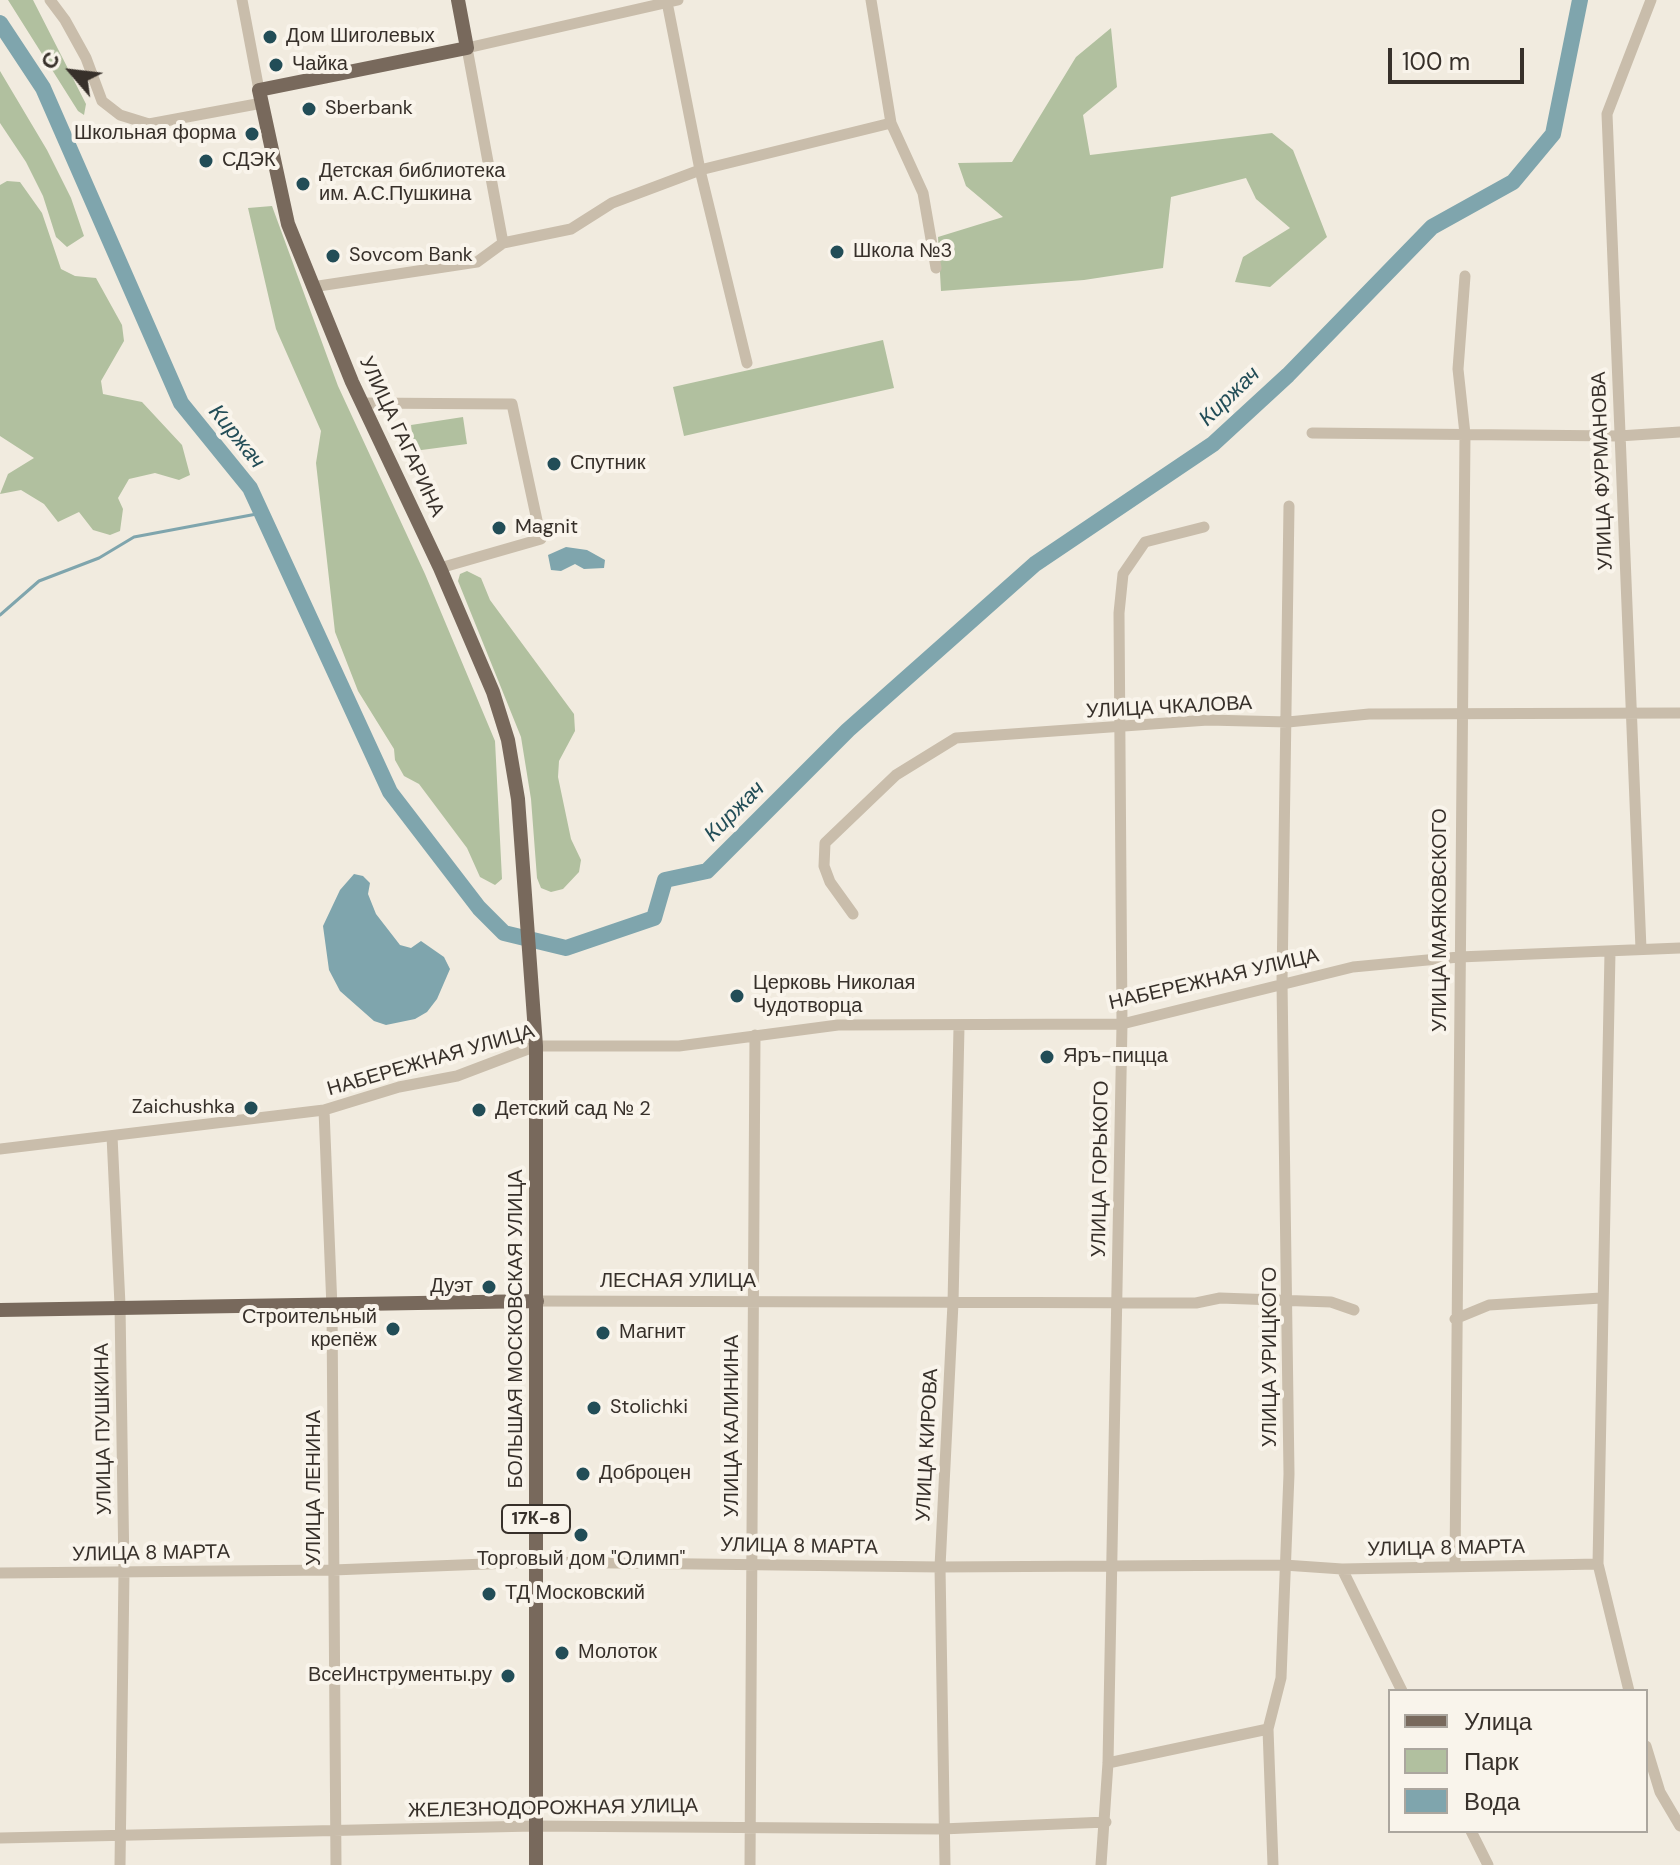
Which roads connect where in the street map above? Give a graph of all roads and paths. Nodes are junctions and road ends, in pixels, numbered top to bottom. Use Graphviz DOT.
graph roads {
  1 [pos="50,0"];
  2 [pos="242,0"];
  3 [pos="458,0"];
  4 [pos="871,0"];
  5 [pos="1651,0"];
  6 [pos="672,1"];
  7 [pos="467,48"];
  8 [pos="261,96"];
  9 [pos="891,123"];
  10 [pos="700,170"];
  11 [pos="503,243"];
  12 [pos="936,268"];
  13 [pos="1465,276"];
  14 [pos="312,287"];
  15 [pos="747,363"];
  16 [pos="362,403"];
  17 [pos="1680,432"];
  18 [pos="1312,433"];
  19 [pos="1465,434"];
  20 [pos="1619,436"];
  21 [pos="1289,506"];
  22 [pos="1204,527"];
  23 [pos="440,568"];
  24 [pos="1461,712"];
  25 [pos="1680,713"];
  26 [pos="1630,714"];
  27 [pos="1288,722"];
  28 [pos="1118,729"];
  29 [pos="523,889"];
  30 [pos="853,914"];
  31 [pos="1680,948"];
  32 [pos="1641,949"];
  33 [pos="1610,952"];
  34 [pos="1459,957"];
  35 [pos="1282,982"];
  36 [pos="1122,1024"];
  37 [pos="959,1027"];
  38 [pos="755,1035"];
  39 [pos="536,1046"];
  40 [pos="324,1110"];
  41 [pos="112,1136"];
  42 [pos="0,1149"];
  43 [pos="1601,1298"];
  44 [pos="1289,1299"];
  45 [pos="537,1301"];
  46 [pos="751,1303"];
  47 [pos="953,1303"];
  48 [pos="1117,1303"];
  49 [pos="332,1308"];
  50 [pos="120,1309"];
  51 [pos="0,1310"];
  52 [pos="1354,1310"];
  53 [pos="1455,1319"];
  54 [pos="536,1562"];
  55 [pos="750,1563"];
  56 [pos="1598,1564"];
  57 [pos="1284,1565"];
  58 [pos="1455,1565"];
  59 [pos="1112,1566"];
  60 [pos="940,1567"];
  61 [pos="1342,1569"];
  62 [pos="333,1570"];
  63 [pos="124,1572"];
  64 [pos="0,1573"];
  65 [pos="1401,1689"];
  66 [pos="1629,1689"];
  67 [pos="1268,1729"];
  68 [pos="1648,1753"];
  69 [pos="1108,1763"];
  70 [pos="1106,1822"];
  71 [pos="750,1825"];
  72 [pos="534,1826"];
  73 [pos="1680,1826"];
  74 [pos="942,1829"];
  75 [pos="335,1831"];
  76 [pos="1472,1833"];
  77 [pos="121,1837"];
  78 [pos="0,1838"];
  79 [pos="120,1865"];
  80 [pos="336,1865"];
  81 [pos="536,1865"];
  82 [pos="750,1865"];
  83 [pos="945,1865"];
  84 [pos="1101,1865"];
  85 [pos="1273,1865"];
  86 [pos="1488,1865"];
  1 -- 8 [label="street"];
  2 -- 8 [label="street, УЛИЦА ГАГАРИНА"];
  3 -- 7 [label="main road"];
  4 -- 9 [label="street"];
  5 -- 20 [label="street, УЛИЦА ФУРМАНОВА"];
  6 -- 7 [label="street"];
  6 -- 10 [label="street"];
  7 -- 8 [label="main road"];
  7 -- 11 [label="street"];
  8 -- 14 [label="main road, УЛИЦА ГАГАРИНА"];
  9 -- 10 [label="street"];
  9 -- 12 [label="street"];
  10 -- 11 [label="street"];
  10 -- 15 [label="street"];
  11 -- 14 [label="street"];
  13 -- 19 [label="street, УЛИЦА МАЯКОВСКОГО"];
  14 -- 16 [label="main road, УЛИЦА ГАГАРИНА"];
  16 -- 23 [label="main road, УЛИЦА ГАГАРИНА"];
  16 -- 23 [label="street"];
  17 -- 20 [label="street"];
  18 -- 19 [label="street"];
  19 -- 20 [label="street"];
  19 -- 24 [label="street, УЛИЦА МАЯКОВСКОГО"];
  20 -- 26 [label="street, УЛИЦА ФУРМАНОВА"];
  21 -- 27 [label="street, УЛИЦА УРИЦКОГО"];
  22 -- 28 [label="street, УЛИЦА ГОРЬКОГО"];
  23 -- 29 [label="main road, УЛИЦА ГАГАРИНА"];
  24 -- 26 [label="street, УЛИЦА ЧКАЛОВА"];
  24 -- 27 [label="street, УЛИЦА ЧКАЛОВА"];
  24 -- 34 [label="street, УЛИЦА МАЯКОВСКОГО"];
  25 -- 26 [label="street, УЛИЦА ЧКАЛОВА"];
  26 -- 32 [label="street, УЛИЦА ФУРМАНОВА"];
  27 -- 28 [label="street, УЛИЦА ЧКАЛОВА"];
  27 -- 35 [label="street, УЛИЦА УРИЦКОГО"];
  28 -- 30 [label="street, УЛИЦА ЧКАЛОВА"];
  28 -- 36 [label="street, УЛИЦА ГОРЬКОГО"];
  29 -- 39 [label="main road, БОЛЬШАЯ МОСКОВСКАЯ УЛИЦА"];
  31 -- 32 [label="street, НАБЕРЕЖНАЯ УЛИЦА"];
  32 -- 33 [label="street, НАБЕРЕЖНАЯ УЛИЦА"];
  33 -- 34 [label="street, НАБЕРЕЖНАЯ УЛИЦА"];
  33 -- 43 [label="street"];
  34 -- 35 [label="street, НАБЕРЕЖНАЯ УЛИЦА"];
  34 -- 53 [label="street, УЛИЦА МАЯКОВСКОГО"];
  35 -- 36 [label="street, НАБЕРЕЖНАЯ УЛИЦА"];
  35 -- 44 [label="street, УЛИЦА УРИЦКОГО"];
  36 -- 37 [label="street, НАБЕРЕЖНАЯ УЛИЦА"];
  36 -- 48 [label="street, УЛИЦА ГОРЬКОГО"];
  37 -- 38 [label="street, НАБЕРЕЖНАЯ УЛИЦА"];
  37 -- 47 [label="street, УЛИЦА КИРОВА"];
  38 -- 39 [label="street, НАБЕРЕЖНАЯ УЛИЦА"];
  38 -- 46 [label="street, УЛИЦА КАЛИНИНА"];
  39 -- 40 [label="street, НАБЕРЕЖНАЯ УЛИЦА"];
  39 -- 45 [label="main road, БОЛЬШАЯ МОСКОВСКАЯ УЛИЦА"];
  40 -- 41 [label="street, НАБЕРЕЖНАЯ УЛИЦА"];
  40 -- 49 [label="street, УЛИЦА ЛЕНИНА"];
  41 -- 42 [label="street, НАБЕРЕЖНАЯ УЛИЦА"];
  41 -- 50 [label="street, УЛИЦА ПУШКИНА"];
  43 -- 53 [label="street"];
  43 -- 56 [label="street"];
  44 -- 48 [label="street, ЛЕСНАЯ УЛИЦА"];
  44 -- 52 [label="street, ЛЕСНАЯ УЛИЦА"];
  44 -- 57 [label="street, УЛИЦА УРИЦКОГО"];
  45 -- 46 [label="street, ЛЕСНАЯ УЛИЦА"];
  45 -- 49 [label="main road, ЛЕСНАЯ УЛИЦА"];
  45 -- 54 [label="main road, БОЛЬШАЯ МОСКОВСКАЯ УЛИЦА / 17К-8"];
  46 -- 47 [label="street, ЛЕСНАЯ УЛИЦА"];
  46 -- 55 [label="street, УЛИЦА КАЛИНИНА"];
  47 -- 48 [label="street, ЛЕСНАЯ УЛИЦА"];
  47 -- 60 [label="street, УЛИЦА КИРОВА"];
  48 -- 59 [label="street, УЛИЦА ГОРЬКОГО"];
  49 -- 50 [label="main road, ЛЕСНАЯ УЛИЦА"];
  49 -- 62 [label="street, УЛИЦА ЛЕНИНА"];
  50 -- 51 [label="main road, ЛЕСНАЯ УЛИЦА"];
  50 -- 63 [label="street, УЛИЦА ПУШКИНА"];
  53 -- 58 [label="street, УЛИЦА МАЯКОВСКОГО"];
  54 -- 55 [label="street, УЛИЦА 8 МАРТА"];
  54 -- 62 [label="street, УЛИЦА 8 МАРТА"];
  54 -- 72 [label="main road, БОЛЬШАЯ МОСКОВСКАЯ УЛИЦА / 17К-8"];
  55 -- 60 [label="street, УЛИЦА 8 МАРТА"];
  55 -- 71 [label="street, УЛИЦА КАЛИНИНА"];
  56 -- 58 [label="street, УЛИЦА 8 МАРТА"];
  56 -- 66 [label="street"];
  57 -- 59 [label="street, УЛИЦА 8 МАРТА"];
  57 -- 61 [label="street, УЛИЦА 8 МАРТА"];
  57 -- 67 [label="street, УЛИЦА УРИЦКОГО"];
  58 -- 61 [label="street, УЛИЦА 8 МАРТА"];
  59 -- 60 [label="street, УЛИЦА 8 МАРТА"];
  59 -- 69 [label="street, УЛИЦА ГОРЬКОГО"];
  60 -- 74 [label="street, УЛИЦА КИРОВА"];
  61 -- 65 [label="street"];
  62 -- 63 [label="street, УЛИЦА 8 МАРТА"];
  62 -- 75 [label="street, УЛИЦА ЛЕНИНА"];
  63 -- 64 [label="street, УЛИЦА 8 МАРТА"];
  63 -- 77 [label="street, УЛИЦА ПУШКИНА"];
  67 -- 69 [label="street"];
  67 -- 85 [label="street, УЛИЦА УРИЦКОГО"];
  68 -- 73 [label="street"];
  69 -- 70 [label="street, УЛИЦА ГОРЬКОГО"];
  70 -- 74 [label="street, ЖЕЛЕЗНОДОРОЖНАЯ УЛИЦА"];
  70 -- 84 [label="street, УЛИЦА ГОРЬКОГО"];
  71 -- 72 [label="street, ЖЕЛЕЗНОДОРОЖНАЯ УЛИЦА"];
  71 -- 74 [label="street, ЖЕЛЕЗНОДОРОЖНАЯ УЛИЦА"];
  71 -- 82 [label="street, УЛИЦА КАЛИНИНА"];
  72 -- 75 [label="street, ЖЕЛЕЗНОДОРОЖНАЯ УЛИЦА"];
  72 -- 81 [label="main road, БОЛЬШАЯ МОСКОВСКАЯ УЛИЦА / 17К-8"];
  74 -- 83 [label="street, УЛИЦА КИРОВА"];
  75 -- 77 [label="street, ЖЕЛЕЗНОДОРОЖНАЯ УЛИЦА"];
  75 -- 80 [label="street, УЛИЦА ЛЕНИНА"];
  76 -- 86 [label="street"];
  77 -- 78 [label="street, ЖЕЛЕЗНОДОРОЖНАЯ УЛИЦА"];
  77 -- 79 [label="street, УЛИЦА ПУШКИНА"];
}
